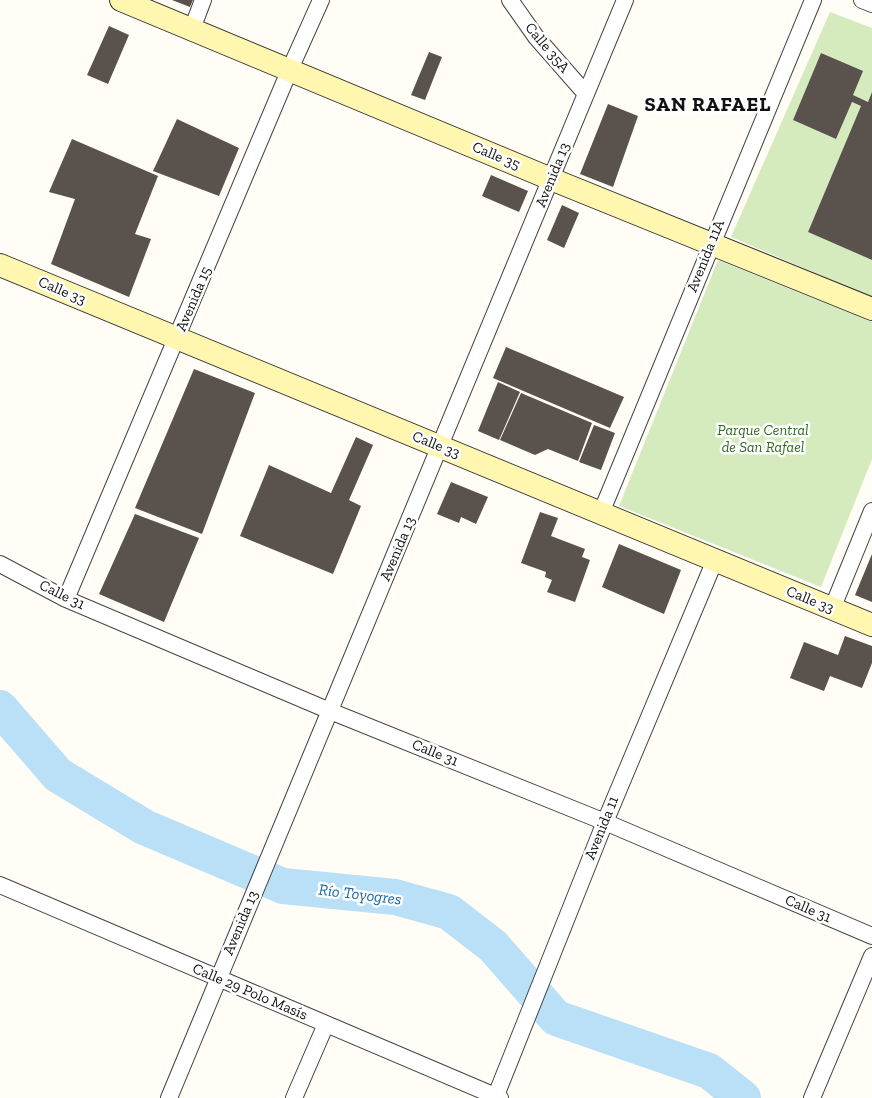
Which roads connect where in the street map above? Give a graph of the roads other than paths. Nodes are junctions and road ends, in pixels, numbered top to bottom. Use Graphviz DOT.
graph roads {
  1 [pos="121,0"];
  2 [pos="203,0"];
  3 [pos="321,0"];
  4 [pos="510,0"];
  5 [pos="625,0"];
  6 [pos="813,0"];
  7 [pos="862,0"];
  8 [pos="872,4"];
  9 [pos="192,29"];
  10 [pos="290,69"];
  11 [pos="586,94"];
  12 [pos="551,179"];
  13 [pos="711,244"];
  14 [pos="0,265"];
  15 [pos="872,309"];
  16 [pos="178,339"];
  17 [pos="440,447"];
  18 [pos="872,511"];
  19 [pos="601,513"];
  20 [pos="715,560"];
  21 [pos="0,564"];
  22 [pos="66,598"];
  23 [pos="832,609"];
  24 [pos="872,625"];
  25 [pos="330,711"];
  26 [pos="605,822"];
  27 [pos="0,885"];
  28 [pos="872,936"];
  29 [pos="872,956"];
  30 [pos="218,978"];
  31 [pos="326,1024"];
  32 [pos="497,1097"];
  33 [pos="169,1098"];
  34 [pos="294,1098"];
  35 [pos="812,1098"];
  1 -- 9 [label="main road, Calle 35"];
  2 -- 9 [label="street"];
  3 -- 10 [label="street, Avenida 15"];
  4 -- 11 [label="street, Calle 35A"];
  5 -- 11 [label="street, Avenida 13"];
  6 -- 13 [label="street, Avenida 11A"];
  7 -- 8 [label="street"];
  9 -- 10 [label="main road, Calle 35"];
  10 -- 12 [label="main road, Calle 35"];
  10 -- 16 [label="street, Avenida 15"];
  11 -- 12 [label="street, Avenida 13"];
  12 -- 13 [label="main road, Calle 35"];
  12 -- 17 [label="street, Avenida 13"];
  13 -- 15 [label="main road, Calle 35"];
  13 -- 19 [label="street, Avenida 11A"];
  14 -- 16 [label="main road, Calle 33"];
  16 -- 17 [label="main road, Calle 33"];
  16 -- 22 [label="street, Avenida 15"];
  17 -- 19 [label="main road, Calle 33"];
  17 -- 25 [label="street, Avenida 13"];
  18 -- 23 [label="street"];
  19 -- 20 [label="main road, Calle 33"];
  20 -- 23 [label="main road, Calle 33"];
  20 -- 26 [label="street, Avenida 11"];
  21 -- 22 [label="street, Calle 31"];
  22 -- 25 [label="street, Calle 31"];
  23 -- 24 [label="main road, Calle 33"];
  25 -- 26 [label="street, Calle 31"];
  25 -- 30 [label="street, Avenida 13"];
  26 -- 28 [label="street, Calle 31"];
  26 -- 32 [label="street, Avenida 11"];
  27 -- 30 [label="street, Calle 29 Polo Masís"];
  29 -- 35 [label="street"];
  30 -- 31 [label="street, Calle 29 Polo Masís"];
  30 -- 33 [label="street, Avenida 13"];
  31 -- 32 [label="street, Calle 29 Polo Masís"];
  31 -- 34 [label="street"];
}
